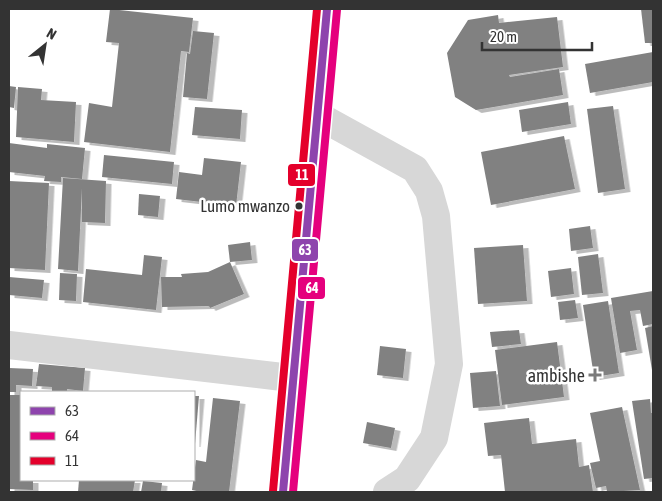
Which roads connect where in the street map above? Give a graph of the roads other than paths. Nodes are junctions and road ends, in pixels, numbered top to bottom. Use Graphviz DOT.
graph roads {
  1 [pos="328,9"];
  2 [pos="317,115"];
  3 [pos="9,345"];
  4 [pos="291,378"];
  5 [pos="282,492"];
  6 [pos="386,492"];
  1 -- 2 [label="main road"];
  2 -- 4 [label="main road"];
  2 -- 6 [label="street"];
  3 -- 4 [label="street"];
  4 -- 5 [label="main road"];
}
